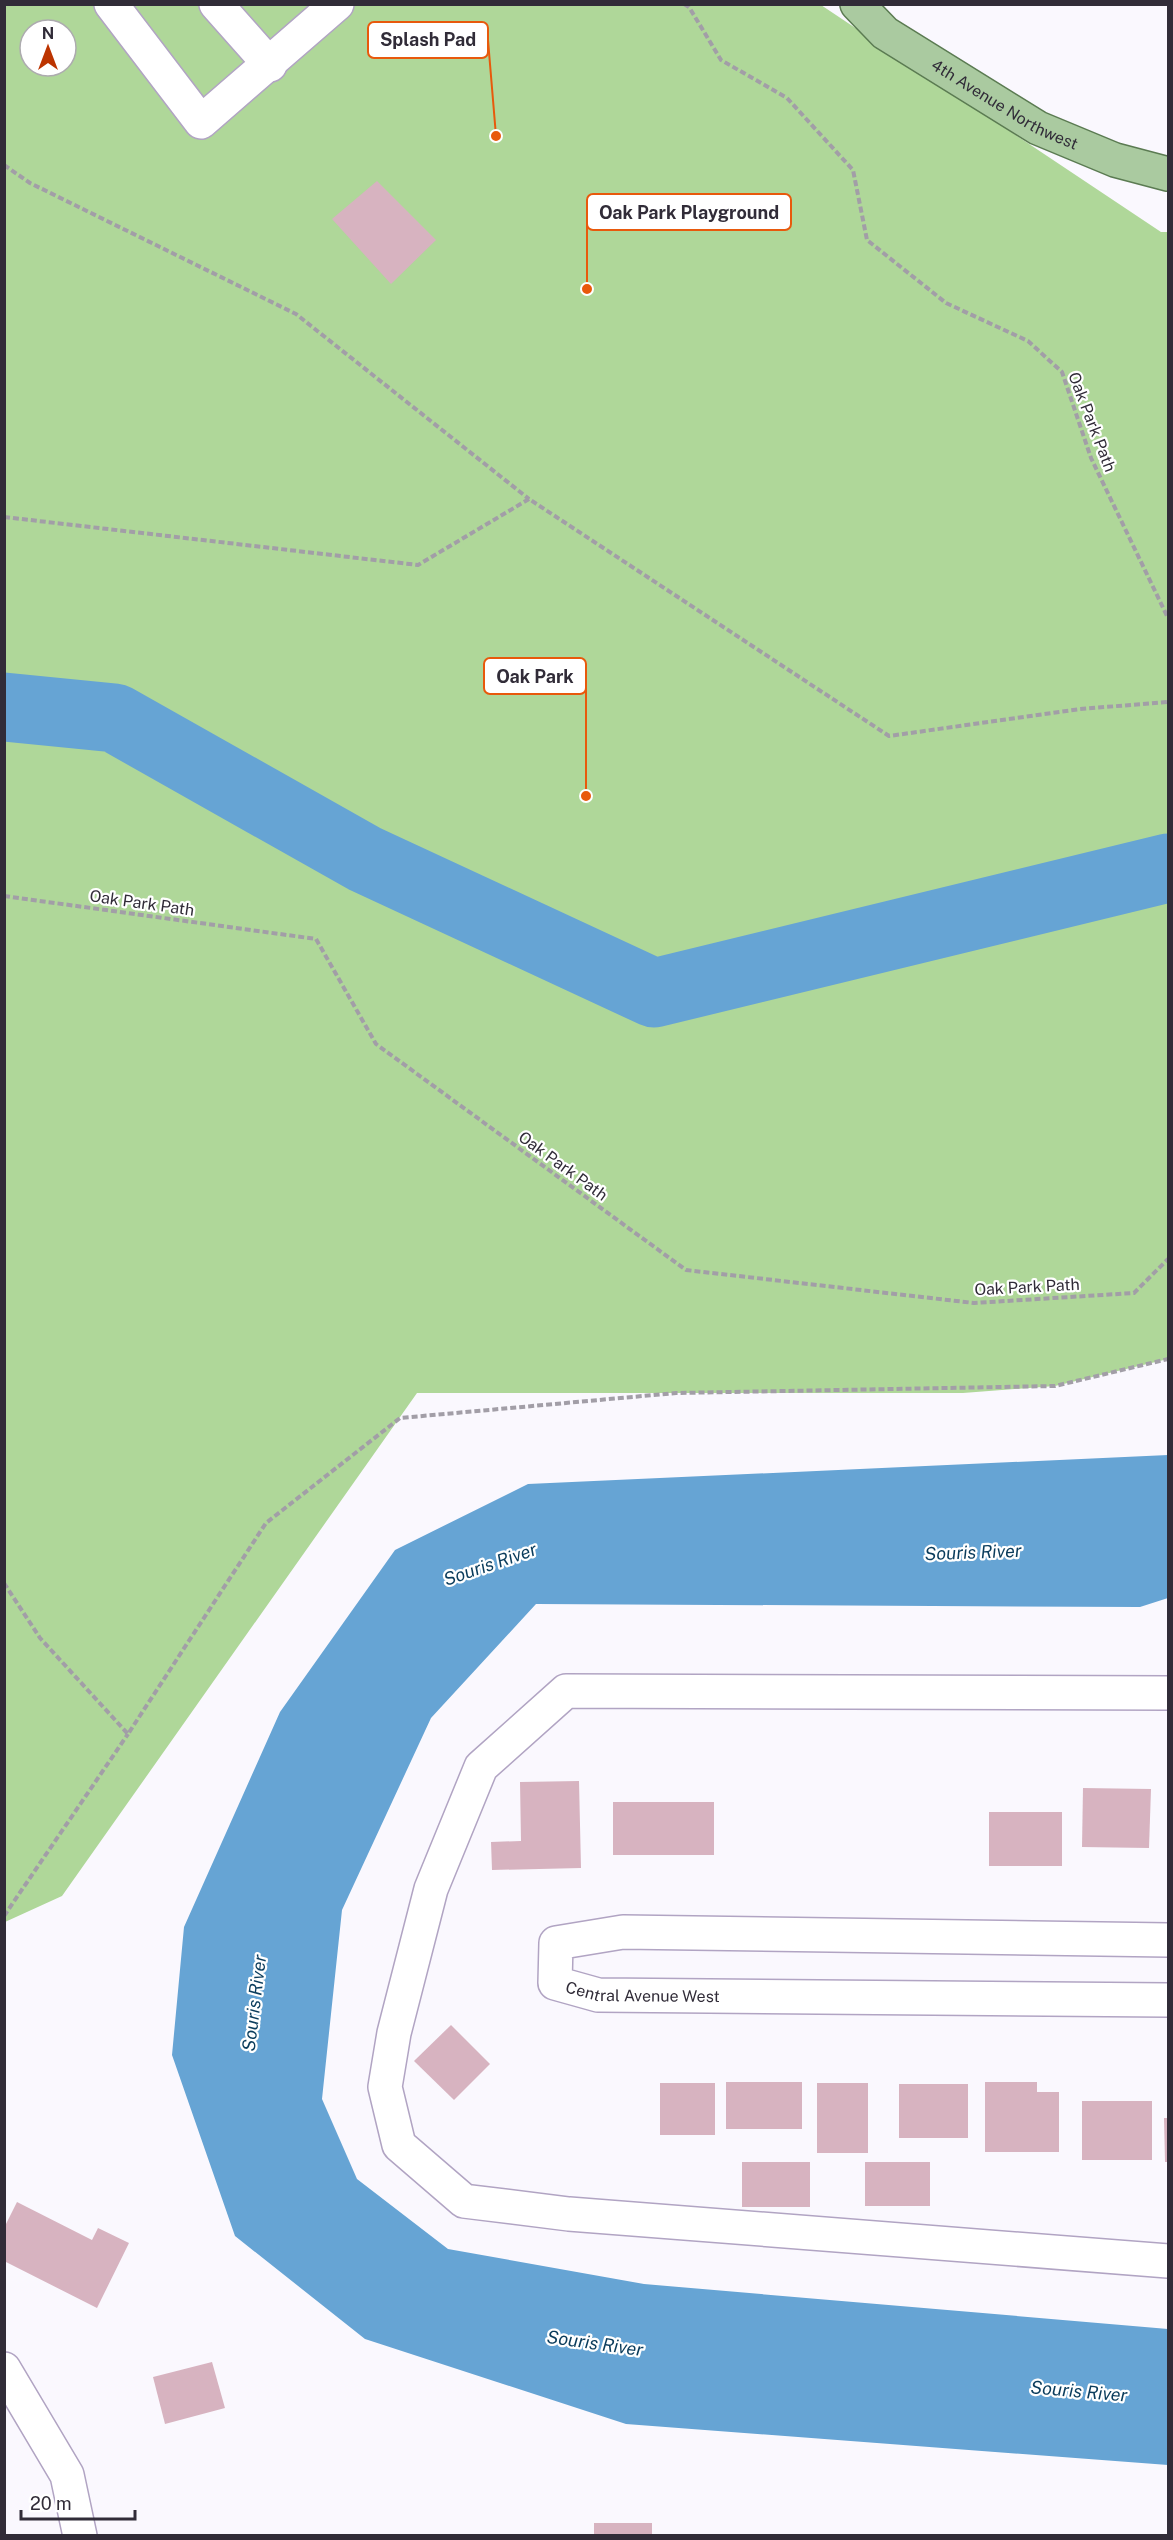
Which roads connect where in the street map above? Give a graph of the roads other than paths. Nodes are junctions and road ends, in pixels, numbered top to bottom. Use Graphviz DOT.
graph roads {
  1 [pos="111,4"];
  2 [pos="216,4"];
  3 [pos="337,4"];
  4 [pos="856,4"];
  5 [pos="270,64"];
  6 [pos="1168,174"];
  7 [pos="1168,1693"];
  8 [pos="1168,1940"];
  9 [pos="1168,2000"];
  10 [pos="1168,2261"];
  11 [pos="4,2369"];
  12 [pos="80,2535"];
  1 -- 5 [label="street"];
  2 -- 5 [label="street"];
  3 -- 5 [label="street"];
  4 -- 6 [label="main road, 4th Avenue Northwest"];
  7 -- 10 [label="street"];
  8 -- 9 [label="street, Central Avenue West"];
  11 -- 12 [label="street"];
}
